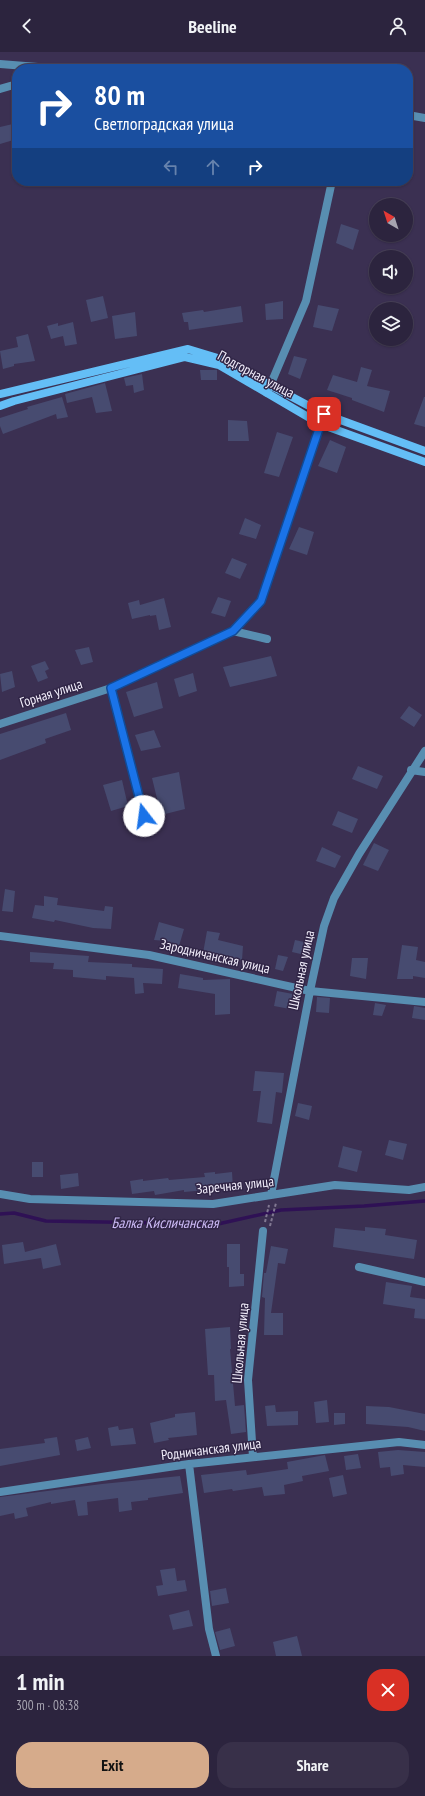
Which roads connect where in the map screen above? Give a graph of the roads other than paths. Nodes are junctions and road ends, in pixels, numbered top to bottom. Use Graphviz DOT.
graph roads {
  1 [pos="0,64"];
  2 [pos="12,65"];
  3 [pos="12,85"];
  4 [pos="0,89"];
  5 [pos="413,116"];
  6 [pos="425,118"];
  7 [pos="331,186"];
  8 [pos="269,389"];
  9 [pos="0,394"];
  10 [pos="0,406"];
  11 [pos="324,414"];
  12 [pos="320,424"];
  13 [pos="425,451"];
  14 [pos="425,462"];
  15 [pos="233,631"];
  16 [pos="267,639"];
  17 [pos="111,688"];
  18 [pos="0,724"];
  19 [pos="425,751"];
  20 [pos="411,770"];
  21 [pos="425,772"];
  22 [pos="144,816"];
  23 [pos="0,936"];
  24 [pos="310,991"];
  25 [pos="425,1002"];
  26 [pos="425,1187"];
  27 [pos="0,1194"];
  28 [pos="272,1195"];
  29 [pos="263,1233"];
  30 [pos="358,1267"];
  31 [pos="425,1282"];
  32 [pos="425,1445"];
  33 [pos="253,1457"];
  34 [pos="189,1464"];
  35 [pos="0,1492"];
  36 [pos="216,1656"];
  1 -- 2 [label="street"];
  3 -- 4 [label="street"];
  5 -- 6 [label="street"];
  7 -- 8 [label="street"];
  8 -- 9 [label="street"];
  8 -- 10 [label="street, Подгорная улица"];
  8 -- 11 [label="street"];
  8 -- 12 [label="street, Подгорная улица"];
  11 -- 12 [label="street"];
  11 -- 13 [label="street"];
  12 -- 14 [label="street, Подгорная улица"];
  12 -- 15 [label="street"];
  15 -- 16 [label="street"];
  15 -- 17 [label="street, Горная улица"];
  17 -- 18 [label="street, Горная улица"];
  17 -- 22 [label="street"];
  19 -- 20 [label="street, Школьная улица"];
  20 -- 21 [label="street"];
  20 -- 24 [label="street, Школьная улица"];
  23 -- 24 [label="street, Зародничанская улица"];
  24 -- 25 [label="street, Зародничанская улица"];
  24 -- 28 [label="street, Школьная улица"];
  26 -- 28 [label="street, Заречная улица"];
  27 -- 28 [label="street, Заречная улица"];
  29 -- 33 [label="street, Школьная улица"];
  30 -- 31 [label="street"];
  32 -- 33 [label="street, Родничанская улица"];
  33 -- 34 [label="street, Родничанская улица"];
  34 -- 35 [label="street, Родничанская улица"];
  34 -- 36 [label="street"];
}
